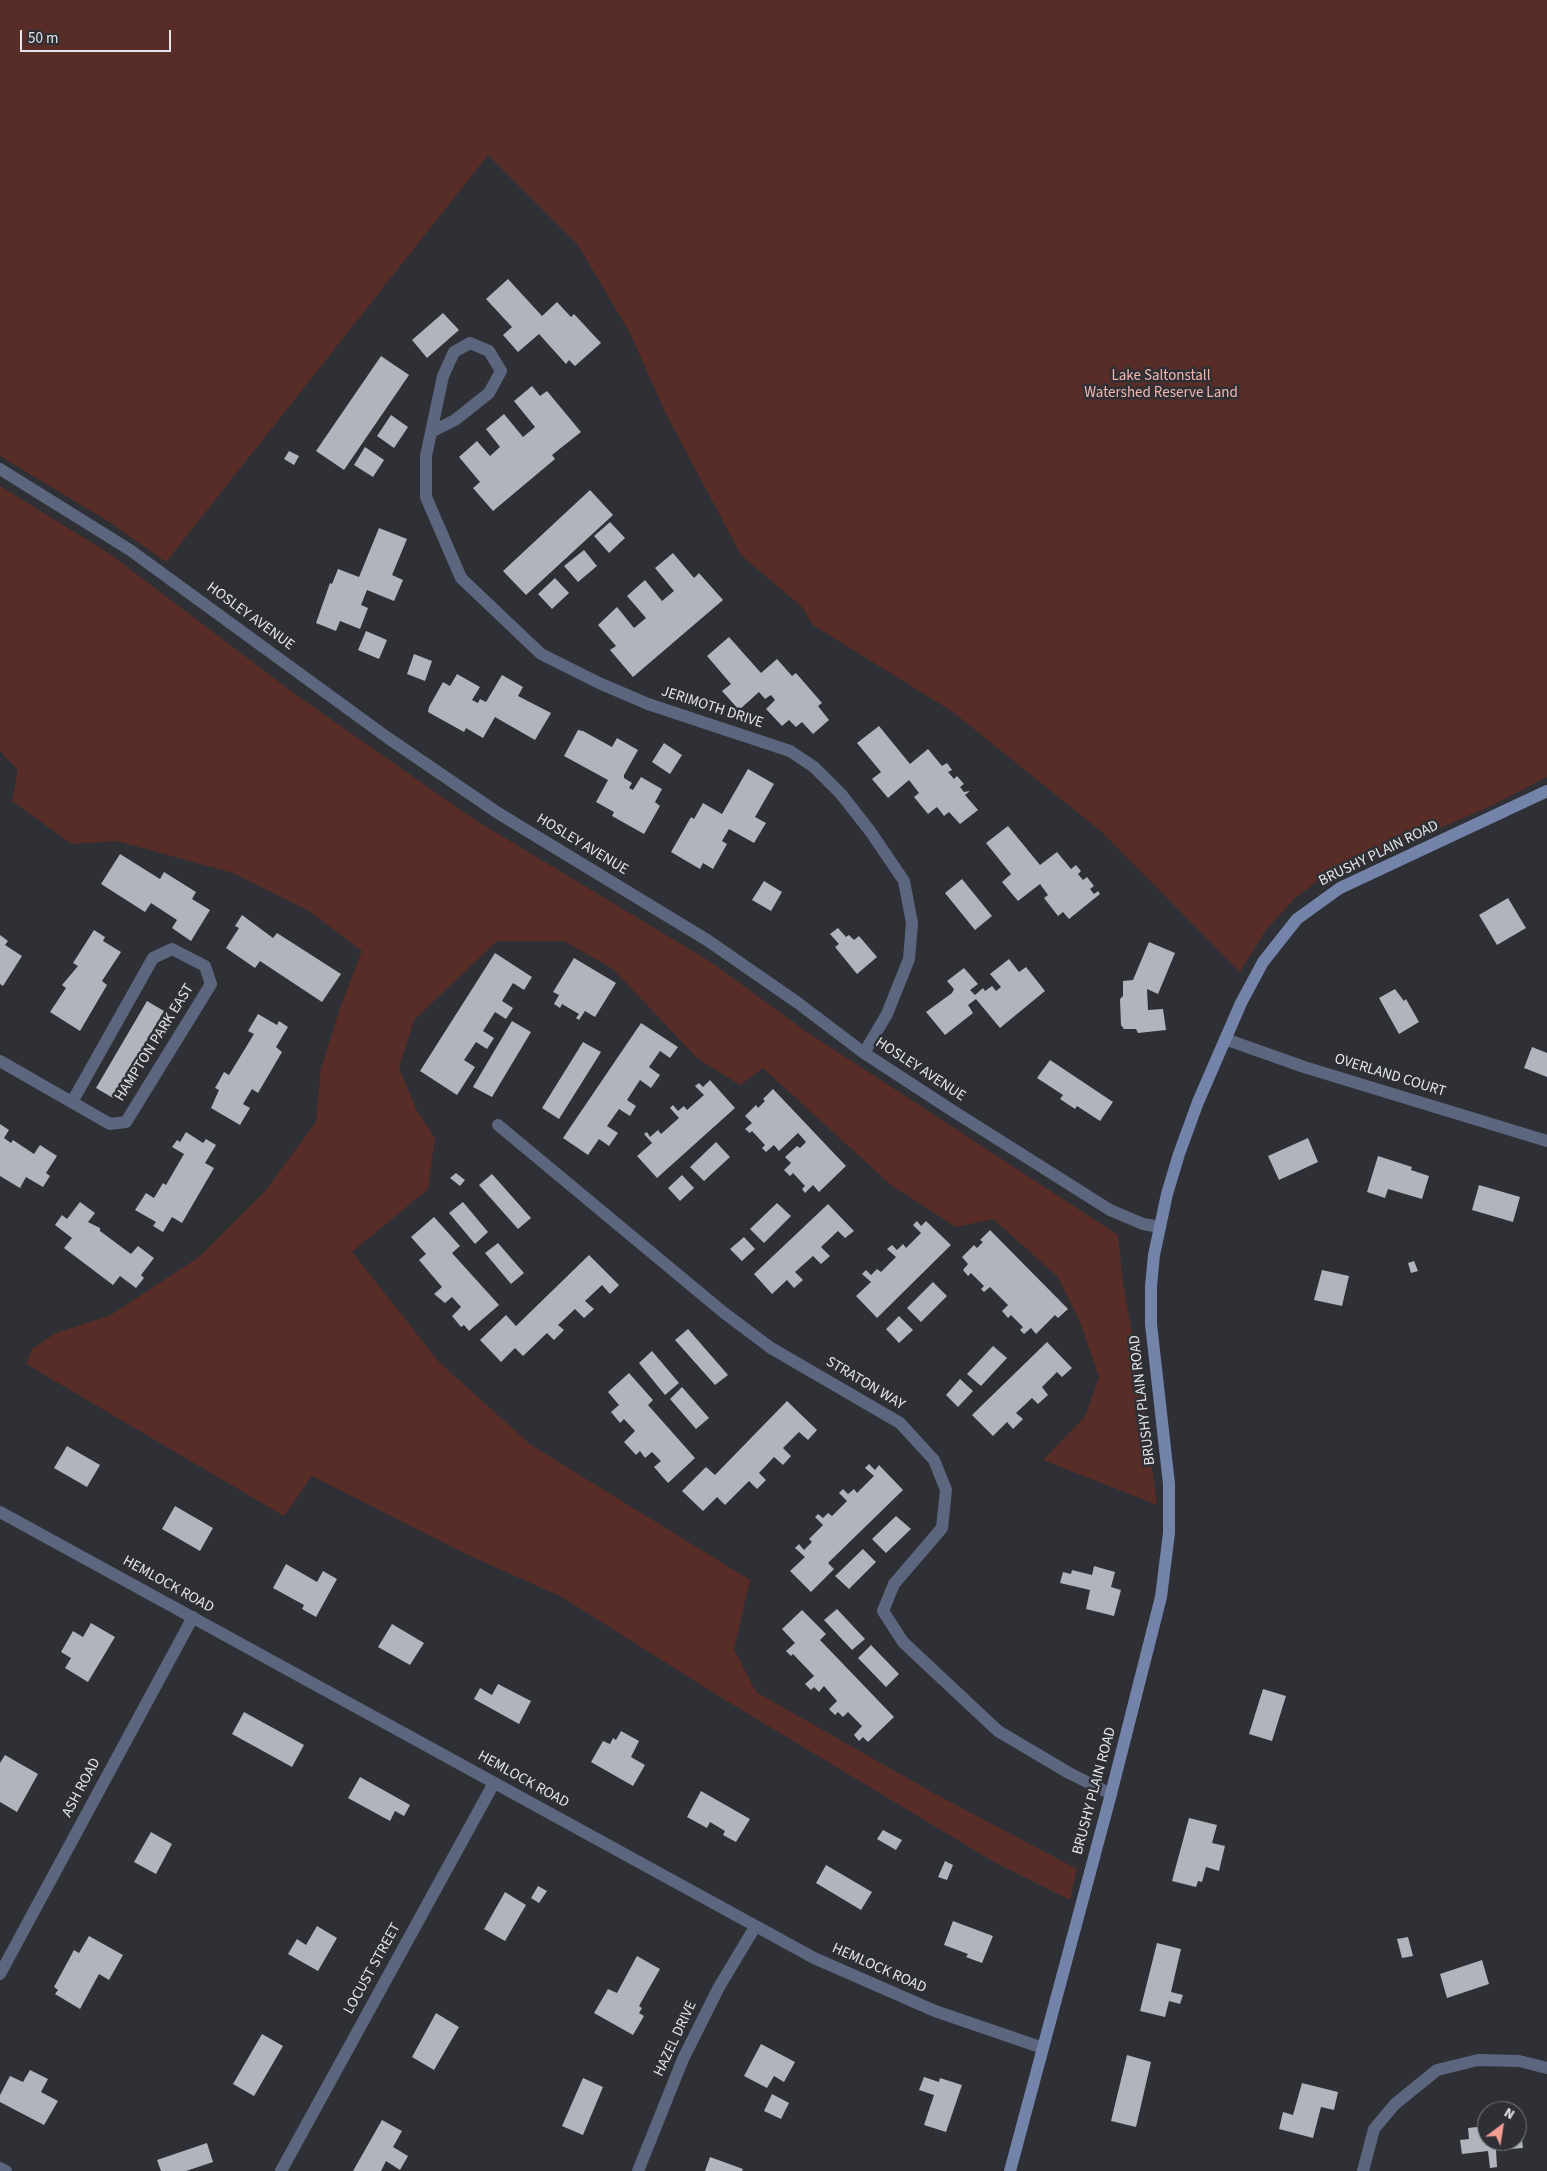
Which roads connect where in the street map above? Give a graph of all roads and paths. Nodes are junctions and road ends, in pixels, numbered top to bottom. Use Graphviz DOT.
graph roads {
  1 [pos="431,432"];
  2 [pos="0,469"];
  3 [pos="1547,791"];
  4 [pos="1225,1039"];
  5 [pos="864,1053"];
  6 [pos="0,1060"];
  7 [pos="72,1102"];
  8 [pos="498,1125"];
  9 [pos="1547,1141"];
  10 [pos="1160,1227"];
  11 [pos="0,1512"];
  12 [pos="193,1617"];
  13 [pos="494,1783"];
  14 [pos="1111,1794"];
  15 [pos="754,1927"];
  16 [pos="0,1974"];
  17 [pos="1043,2048"];
  18 [pos="1547,2068"];
  19 [pos="0,2168"];
  20 [pos="6,2171"];
  21 [pos="281,2171"];
  22 [pos="638,2171"];
  23 [pos="1010,2171"];
  24 [pos="1363,2171"];
  1 -- 1 [label="street, JERIMOTH DRIVE"];
  1 -- 5 [label="street, JERIMOTH DRIVE"];
  2 -- 5 [label="street, HOSLEY AVENUE"];
  3 -- 4 [label="main road, BRUSHY PLAIN ROAD"];
  4 -- 9 [label="street, OVERLAND COURT"];
  4 -- 10 [label="main road, BRUSHY PLAIN ROAD"];
  5 -- 10 [label="street, HOSLEY AVENUE"];
  6 -- 7 [label="street, HAMPTON PARK EAST"];
  7 -- 7 [label="street, HAMPTON PARK EAST"];
  8 -- 14 [label="street, STRATON WAY"];
  10 -- 14 [label="main road, BRUSHY PLAIN ROAD"];
  11 -- 12 [label="street, HEMLOCK ROAD"];
  12 -- 13 [label="street, HEMLOCK ROAD"];
  12 -- 16 [label="street, ASH ROAD"];
  13 -- 15 [label="street, HEMLOCK ROAD"];
  13 -- 21 [label="street, LOCUST STREET"];
  14 -- 17 [label="main road, BRUSHY PLAIN ROAD"];
  15 -- 17 [label="street, HEMLOCK ROAD"];
  15 -- 22 [label="street, HAZEL DRIVE"];
  17 -- 23 [label="main road, BRUSHY PLAIN ROAD"];
  18 -- 24 [label="street"];
  19 -- 20 [label="street"];
}
